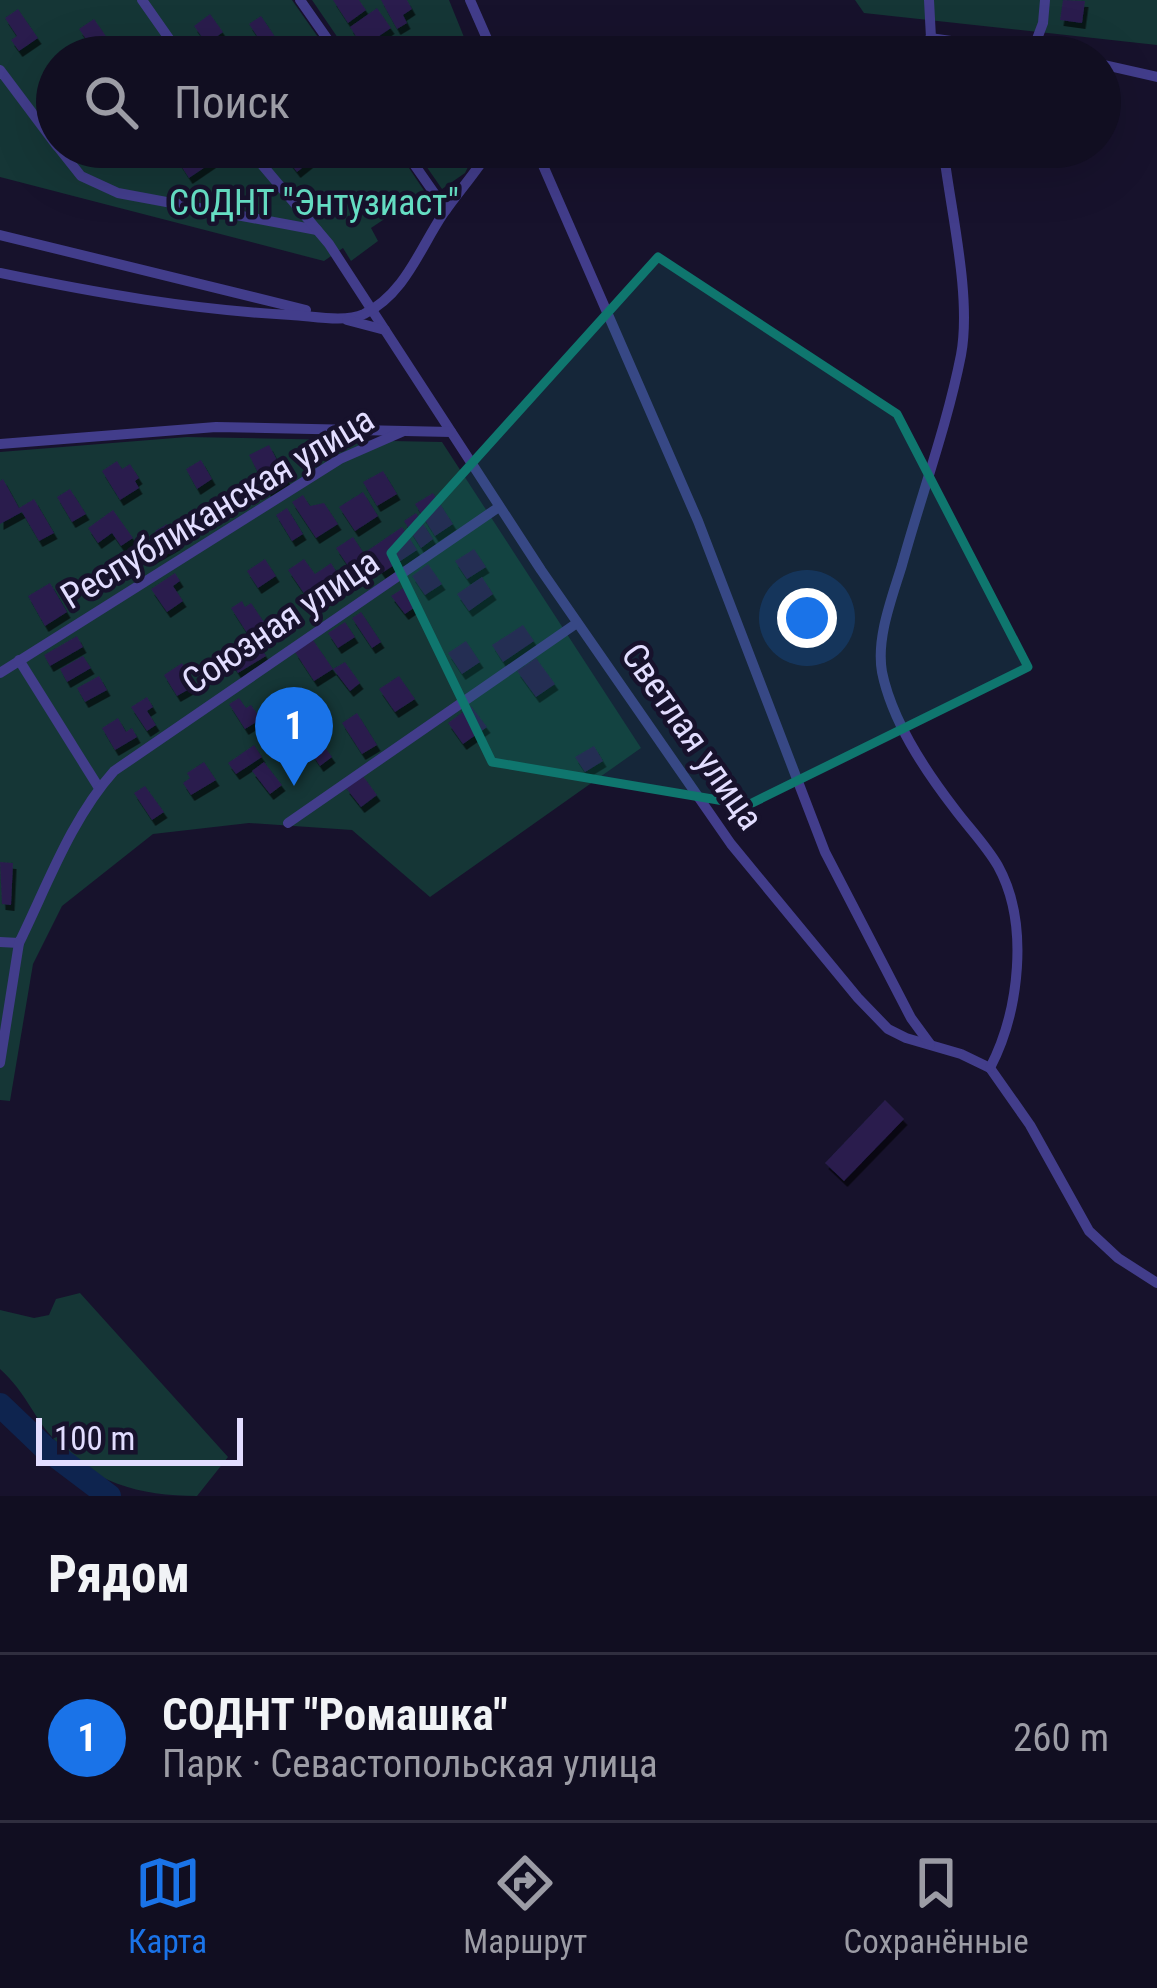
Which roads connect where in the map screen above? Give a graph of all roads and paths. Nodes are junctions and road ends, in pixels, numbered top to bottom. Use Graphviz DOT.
graph roads {
  1 [pos="142,0"];
  2 [pos="301,0"];
  3 [pos="470,0"];
  4 [pos="1045,0"];
  5 [pos="926,4"];
  6 [pos="167,36"];
  7 [pos="326,36"];
  8 [pos="486,36"];
  9 [pos="930,36"];
  10 [pos="1038,36"];
  11 [pos="1121,69"];
  12 [pos="0,70"];
  13 [pos="1157,77"];
  14 [pos="36,119"];
  15 [pos="75,168"];
  16 [pos="265,168"];
  17 [pos="417,168"];
  18 [pos="477,168"];
  19 [pos="544,168"];
  20 [pos="945,168"];
  21 [pos="446,210"];
  22 [pos="317,230"];
  23 [pos="0,236"];
  24 [pos="0,273"];
  25 [pos="371,309"];
  26 [pos="337,318"];
  27 [pos="385,330"];
  28 [pos="404,431"];
  29 [pos="451,432"];
  30 [pos="0,444"];
  31 [pos="499,507"];
  32 [pos="577,623"];
  33 [pos="19,661"];
  34 [pos="0,673"];
  35 [pos="99,788"];
  36 [pos="287,823"];
  37 [pos="0,943"];
  38 [pos="19,943"];
  39 [pos="930,1044"];
  40 [pos="0,1063"];
  41 [pos="990,1068"];
  42 [pos="1157,1283"];
  1 -- 6 [label="street"];
  2 -- 7 [label="street"];
  3 -- 8 [label="street"];
  4 -- 10 [label="street"];
  5 -- 9 [label="street"];
  11 -- 13 [label="street"];
  12 -- 14 [label="street"];
  15 -- 22 [label="street"];
  16 -- 22 [label="street, Светлая улица"];
  17 -- 21 [label="street"];
  18 -- 21 [label="street"];
  19 -- 39 [label="street"];
  20 -- 41 [label="street"];
  21 -- 25 [label="street"];
  22 -- 25 [label="street, Светлая улица"];
  23 -- 26 [label="street"];
  24 -- 26 [label="street"];
  25 -- 26 [label="street"];
  25 -- 27 [label="street, Светлая улица"];
  26 -- 27 [label="street"];
  27 -- 29 [label="street, Светлая улица"];
  28 -- 29 [label="street"];
  28 -- 30 [label="street"];
  28 -- 33 [label="street, Республиканская улица"];
  29 -- 31 [label="street, Светлая улица"];
  31 -- 32 [label="street, Светлая улица"];
  31 -- 35 [label="street, Союзная улица"];
  32 -- 36 [label="street"];
  32 -- 39 [label="street, Светлая улица"];
  33 -- 34 [label="street, Республиканская улица"];
  33 -- 35 [label="street"];
  35 -- 38 [label="street"];
  37 -- 38 [label="street"];
  38 -- 40 [label="street"];
  39 -- 41 [label="street, Светлая улица"];
  41 -- 42 [label="street"];
}
